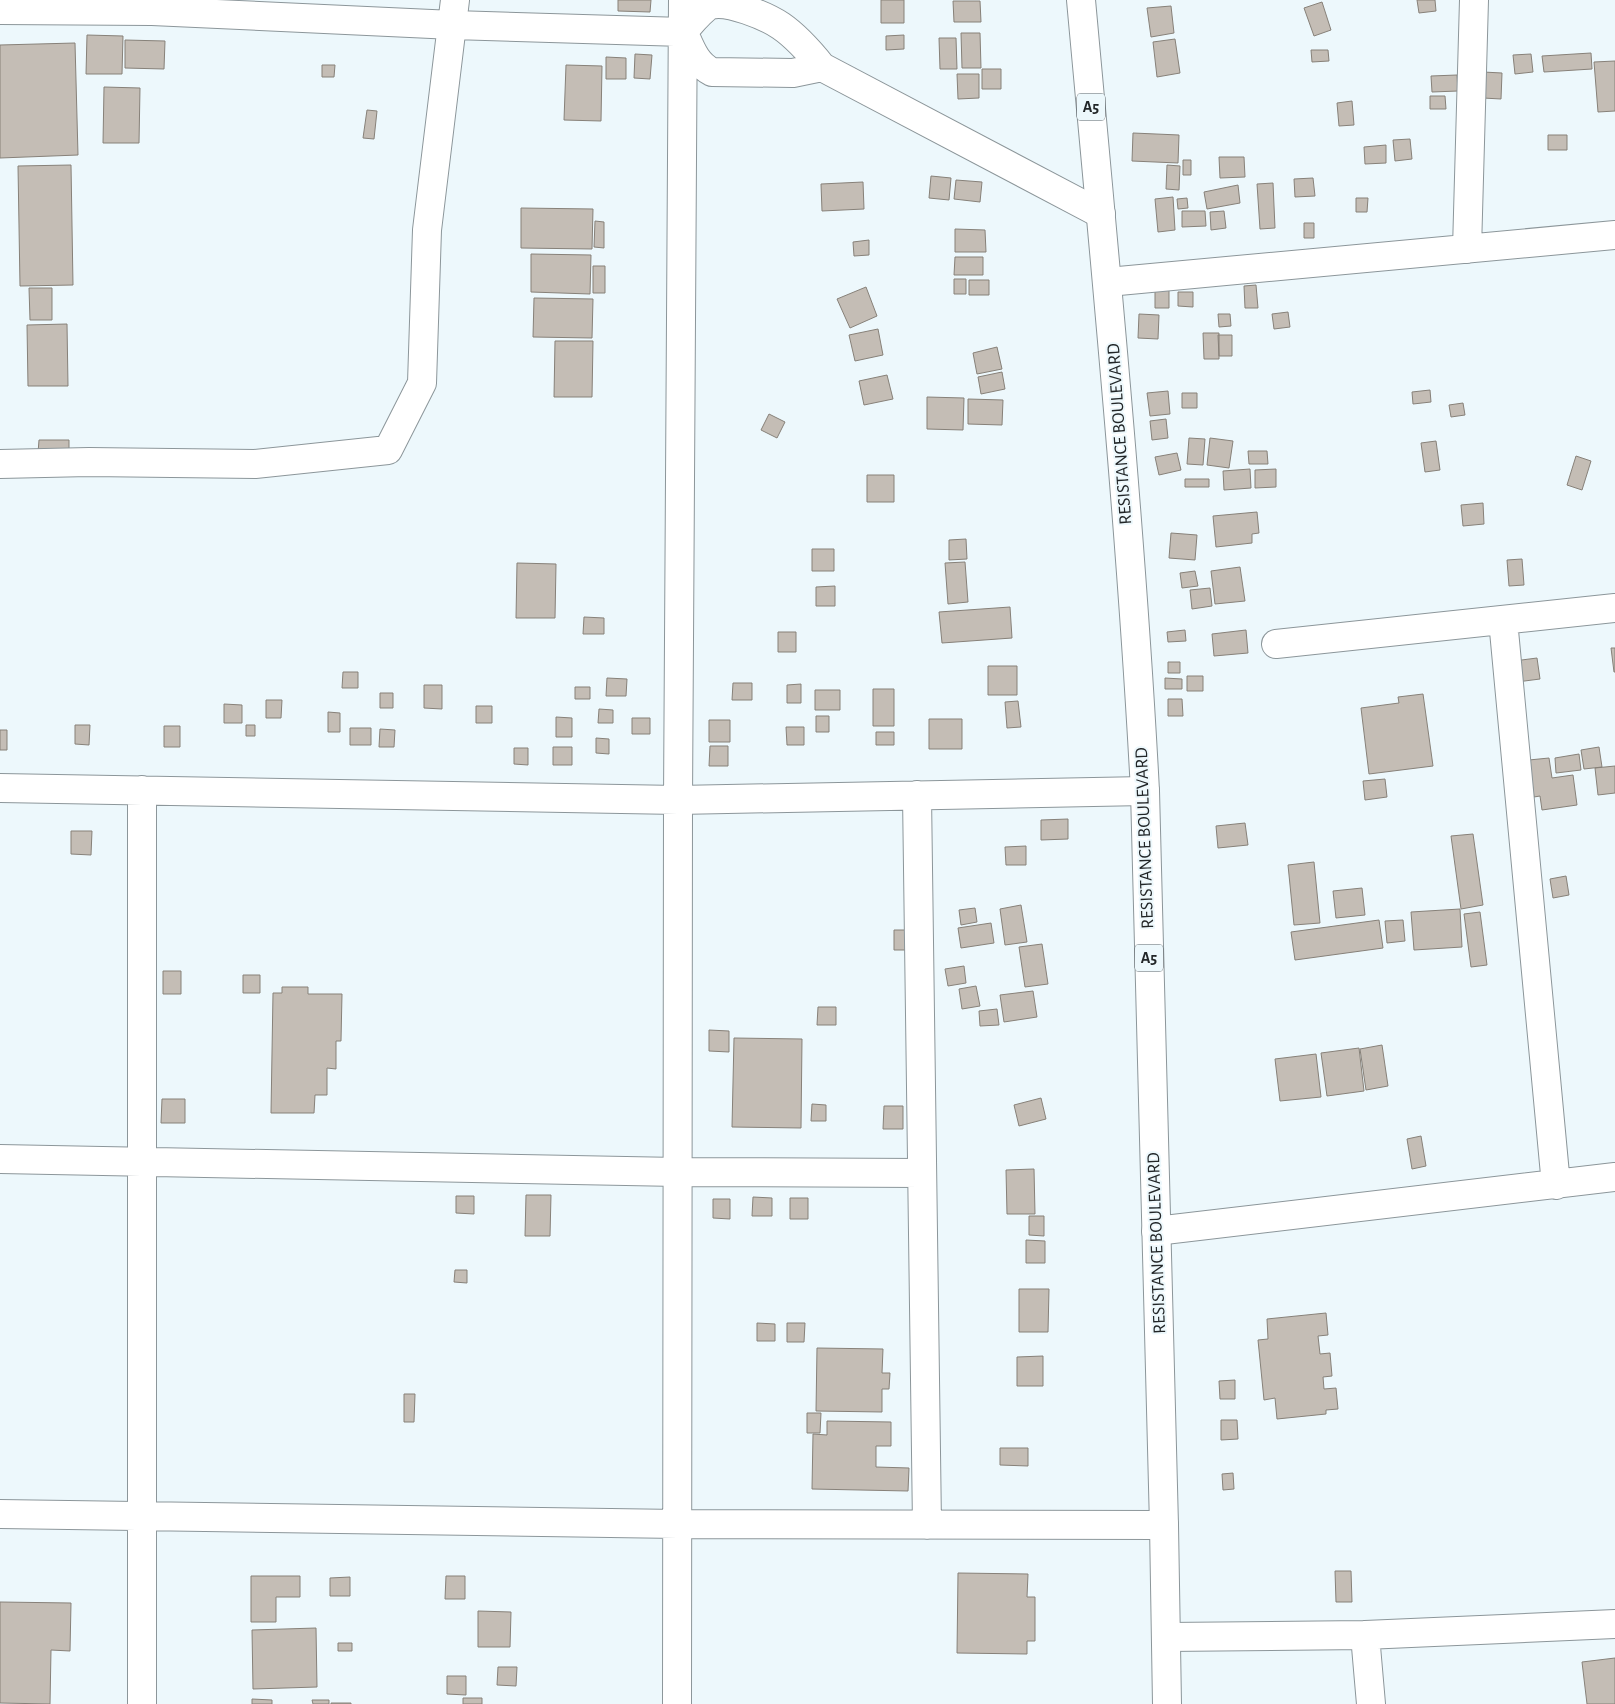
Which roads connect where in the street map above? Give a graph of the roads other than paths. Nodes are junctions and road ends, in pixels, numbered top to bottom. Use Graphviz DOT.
graph roads {
  1 [pos="683,0"];
  2 [pos="1081,0"];
  3 [pos="1474,0"];
  4 [pos="152,6"];
  5 [pos="0,10"];
  6 [pos="454,12"];
  7 [pos="683,32"];
  8 [pos="822,67"];
  9 [pos="1101,214"];
  10 [pos="1615,235"];
  11 [pos="1466,249"];
  12 [pos="1108,282"];
  13 [pos="0,464"];
  14 [pos="1615,608"];
  15 [pos="1503,620"];
  16 [pos="1276,644"];
  17 [pos="0,788"];
  18 [pos="142,790"];
  19 [pos="1145,791"];
  20 [pos="917,795"];
  21 [pos="678,800"];
  22 [pos="0,1160"];
  23 [pos="142,1162"];
  24 [pos="678,1172"];
  25 [pos="922,1173"];
  26 [pos="1615,1177"];
  27 [pos="1556,1185"];
  28 [pos="1156,1231"];
  29 [pos="0,1514"];
  30 [pos="142,1517"];
  31 [pos="678,1524"];
  32 [pos="927,1525"];
  33 [pos="1164,1525"];
  34 [pos="1615,1624"];
  35 [pos="1365,1634"];
  36 [pos="1166,1637"];
  37 [pos="142,1704"];
  38 [pos="677,1704"];
  39 [pos="1167,1704"];
  40 [pos="1371,1704"];
  1 -- 7 [label="main road"];
  2 -- 9 [label="main road, A5"];
  3 -- 11 [label="main road"];
  4 -- 5 [label="main road"];
  4 -- 6 [label="main road"];
  6 -- 7 [label="main road"];
  6 -- 13 [label="main road"];
  7 -- 8 [label="main road"];
  7 -- 8 [label="main road"];
  7 -- 21 [label="main road"];
  8 -- 9 [label="main road"];
  9 -- 12 [label="main road, RESISTANCE BOULEVARD / A5"];
  10 -- 11 [label="main road"];
  11 -- 12 [label="main road"];
  12 -- 19 [label="main road, RESISTANCE BOULEVARD / A5"];
  14 -- 15 [label="main road"];
  15 -- 16 [label="main road"];
  15 -- 27 [label="main road"];
  17 -- 18 [label="main road"];
  18 -- 21 [label="main road"];
  18 -- 23 [label="main road"];
  19 -- 20 [label="main road"];
  19 -- 28 [label="main road, RESISTANCE BOULEVARD / A5"];
  20 -- 21 [label="main road"];
  20 -- 25 [label="main road"];
  21 -- 24 [label="main road"];
  22 -- 23 [label="main road"];
  23 -- 24 [label="main road"];
  23 -- 30 [label="main road"];
  24 -- 25 [label="main road"];
  24 -- 31 [label="main road"];
  25 -- 32 [label="main road"];
  26 -- 27 [label="main road"];
  27 -- 28 [label="main road"];
  28 -- 33 [label="main road, RESISTANCE BOULEVARD / A5"];
  29 -- 30 [label="main road"];
  30 -- 31 [label="main road"];
  30 -- 37 [label="main road"];
  31 -- 32 [label="main road"];
  31 -- 38 [label="main road"];
  32 -- 33 [label="main road"];
  33 -- 36 [label="main road, RESISTANCE BOULEVARD / A5"];
  34 -- 35 [label="main road"];
  35 -- 36 [label="main road"];
  35 -- 40 [label="main road"];
  36 -- 39 [label="main road, RESISTANCE BOULEVARD / A5"];
}
